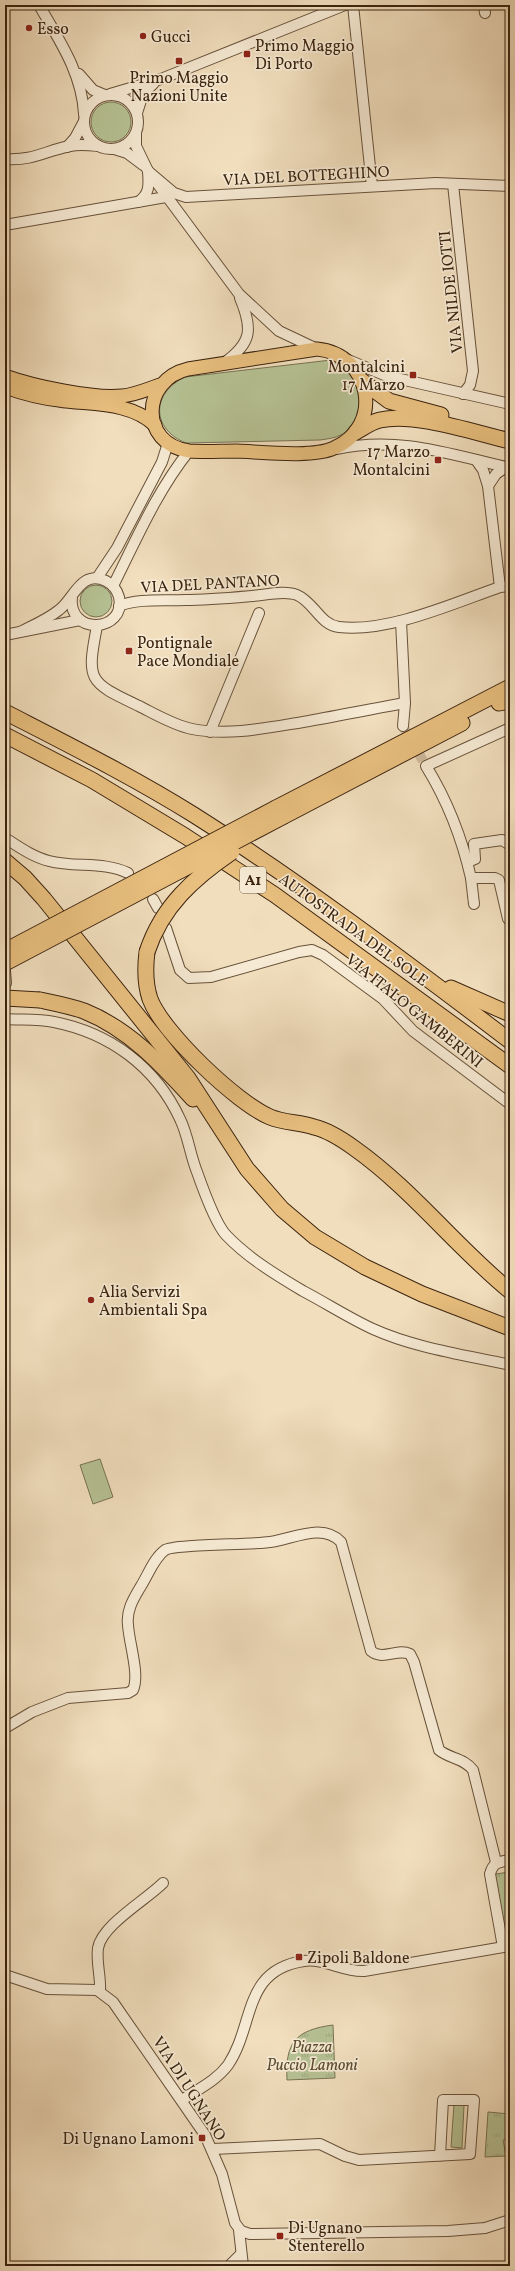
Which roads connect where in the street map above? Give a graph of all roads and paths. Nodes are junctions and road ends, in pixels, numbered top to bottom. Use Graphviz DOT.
graph roads {
  1 [pos="39,5"];
  2 [pos="345,5"];
  3 [pos="353,5"];
  4 [pos="73,66"];
  5 [pos="161,79"];
  6 [pos="107,95"];
  7 [pos="137,113"];
  8 [pos="84,119"];
  9 [pos="136,133"];
  10 [pos="98,146"];
  11 [pos="67,147"];
  12 [pos="113,149"];
  13 [pos="5,159"];
  14 [pos="148,170"];
  15 [pos="454,184"];
  16 [pos="372,186"];
  17 [pos="510,186"];
  18 [pos="166,197"];
  19 [pos="138,202"];
  20 [pos="5,225"];
  21 [pos="239,294"];
  22 [pos="317,349"];
  23 [pos="346,359"];
  24 [pos="224,363"];
  25 [pos="5,376"];
  26 [pos="362,381"];
  27 [pos="160,385"];
  28 [pos="5,387"];
  29 [pos="463,394"];
  30 [pos="510,404"];
  31 [pos="154,425"];
  32 [pos="510,431"];
  33 [pos="356,432"];
  34 [pos="510,441"];
  35 [pos="168,443"];
  36 [pos="330,450"];
  37 [pos="189,451"];
  38 [pos="476,460"];
  39 [pos="508,468"];
  40 [pos="488,486"];
  41 [pos="97,578"];
  42 [pos="113,586"];
  43 [pos="505,587"];
  44 [pos="72,596"];
  45 [pos="119,606"];
  46 [pos="259,613"];
  47 [pos="80,620"];
  48 [pos="401,621"];
  49 [pos="97,626"];
  50 [pos="22,631"];
  51 [pos="5,635"];
  52 [pos="510,687"];
  53 [pos="506,701"];
  54 [pos="405,703"];
  55 [pos="5,712"];
  56 [pos="403,726"];
  57 [pos="510,728"];
  58 [pos="210,732"];
  59 [pos="5,735"];
  60 [pos="280,812"];
  61 [pos="5,838"];
  62 [pos="510,845"];
  63 [pos="5,856"];
  64 [pos="5,861"];
  65 [pos="468,862"];
  66 [pos="128,873"];
  67 [pos="471,878"];
  68 [pos="152,899"];
  69 [pos="474,904"];
  70 [pos="158,908"];
  71 [pos="508,919"];
  72 [pos="166,928"];
  73 [pos="5,951"];
  74 [pos="5,964"];
  75 [pos="5,971"];
  76 [pos="420,973"];
  77 [pos="5,1005"];
  78 [pos="510,1014"];
  79 [pos="510,1041"];
  80 [pos="510,1066"];
  81 [pos="238,1097"];
  82 [pos="510,1104"];
  83 [pos="224,1132"];
  84 [pos="508,1289"];
  85 [pos="510,1328"];
  86 [pos="510,1365"];
  87 [pos="5,1728"];
  88 [pos="510,1860"];
  89 [pos="496,1862"];
  90 [pos="162,1883"];
  91 [pos="507,1947"];
  92 [pos="5,1975"];
  93 [pos="100,1991"];
  94 [pos="182,2100"];
  95 [pos="213,2149"];
  96 [pos="440,2156"];
  97 [pos="510,2220"];
  98 [pos="239,2230"];
  99 [pos="241,2254"];
  100 [pos="229,2266"];
  101 [pos="243,2266"];
  1 -- 4 [label="street"];
  2 -- 5 [label="street"];
  3 -- 16 [label="street"];
  4 -- 6 [label="street"];
  4 -- 8 [label="street"];
  5 -- 6 [label="street"];
  5 -- 7 [label="street"];
  6 -- 7 [label="street"];
  6 -- 8 [label="street"];
  7 -- 9 [label="street"];
  8 -- 10 [label="street"];
  8 -- 11 [label="street"];
  9 -- 12 [label="street"];
  9 -- 14 [label="street"];
  10 -- 11 [label="street"];
  10 -- 12 [label="street"];
  11 -- 13 [label="street"];
  12 -- 14 [label="street"];
  14 -- 16 [label="street, VIA DEL BOTTEGHINO"];
  14 -- 18 [label="street"];
  14 -- 19 [label="street"];
  15 -- 16 [label="street, VIA DEL BOTTEGHINO"];
  15 -- 17 [label="street, VIA DEL BOTTEGHINO"];
  15 -- 29 [label="street, VIA NILDE IOTTI"];
  18 -- 19 [label="street"];
  18 -- 21 [label="street"];
  19 -- 20 [label="street"];
  21 -- 22 [label="street"];
  21 -- 24 [label="street"];
  22 -- 23 [label="main road"];
  22 -- 24 [label="main road"];
  23 -- 26 [label="main road"];
  23 -- 29 [label="street"];
  24 -- 27 [label="main road"];
  25 -- 27 [label="main road"];
  26 -- 32 [label="highway"];
  26 -- 33 [label="main road"];
  27 -- 31 [label="main road"];
  28 -- 31 [label="main road"];
  29 -- 30 [label="street"];
  31 -- 35 [label="main road"];
  33 -- 34 [label="highway"];
  33 -- 36 [label="main road"];
  35 -- 37 [label="main road"];
  35 -- 41 [label="street"];
  36 -- 37 [label="main road"];
  36 -- 38 [label="street"];
  37 -- 42 [label="street, VIA DEL PANTANO"];
  38 -- 39 [label="street"];
  38 -- 40 [label="street, VIA DEL PANTANO"];
  39 -- 40 [label="street"];
  40 -- 43 [label="street, VIA DEL PANTANO"];
  41 -- 42 [label="street"];
  41 -- 44 [label="street"];
  42 -- 45 [label="street, VIA DEL PANTANO"];
  43 -- 48 [label="street, VIA DEL PANTANO"];
  44 -- 47 [label="street"];
  44 -- 50 [label="street"];
  45 -- 48 [label="street, VIA DEL PANTANO"];
  45 -- 49 [label="street"];
  46 -- 58 [label="street"];
  47 -- 49 [label="street"];
  47 -- 50 [label="street"];
  48 -- 54 [label="street"];
  49 -- 58 [label="street"];
  50 -- 51 [label="street"];
  52 -- 60 [label="highway"];
  53 -- 60 [label="highway"];
  54 -- 56 [label="street"];
  54 -- 58 [label="street"];
  55 -- 76 [label="highway, AUTOSTRADA DEL SOLE / A1"];
  57 -- 65 [label="street"];
  59 -- 80 [label="highway, AUTOSTRADA DEL SOLE / A1"];
  60 -- 73 [label="highway, bridge"];
  60 -- 74 [label="highway, bridge"];
  60 -- 81 [label="highway, bridge"];
  61 -- 66 [label="street"];
  62 -- 65 [label="street"];
  63 -- 81 [label="highway"];
  64 -- 83 [label="highway"];
  65 -- 67 [label="street"];
  67 -- 69 [label="street"];
  67 -- 71 [label="street"];
  68 -- 70 [label="street"];
  72 -- 82 [label="street, VIA ITALO GAMBERINI"];
  75 -- 77 [label="street"];
  76 -- 78 [label="highway"];
  76 -- 79 [label="highway, AUTOSTRADA DEL SOLE / A1"];
  77 -- 83 [label="highway, bridge"];
  77 -- 86 [label="street"];
  81 -- 84 [label="highway"];
  83 -- 85 [label="highway"];
  87 -- 89 [label="street"];
  88 -- 89 [label="street"];
  89 -- 91 [label="street"];
  90 -- 93 [label="street"];
  91 -- 94 [label="street"];
  92 -- 93 [label="street"];
  93 -- 94 [label="street, VIA DI UGNANO"];
  94 -- 95 [label="street, VIA DI UGNANO"];
  95 -- 96 [label="street"];
  95 -- 98 [label="street, VIA DI UGNANO"];
  96 -- 96 [label="street"];
  97 -- 98 [label="street"];
  98 -- 99 [label="street, VIA DI UGNANO"];
  99 -- 100 [label="street"];
  99 -- 101 [label="street, VIA DI UGNANO"];
}
